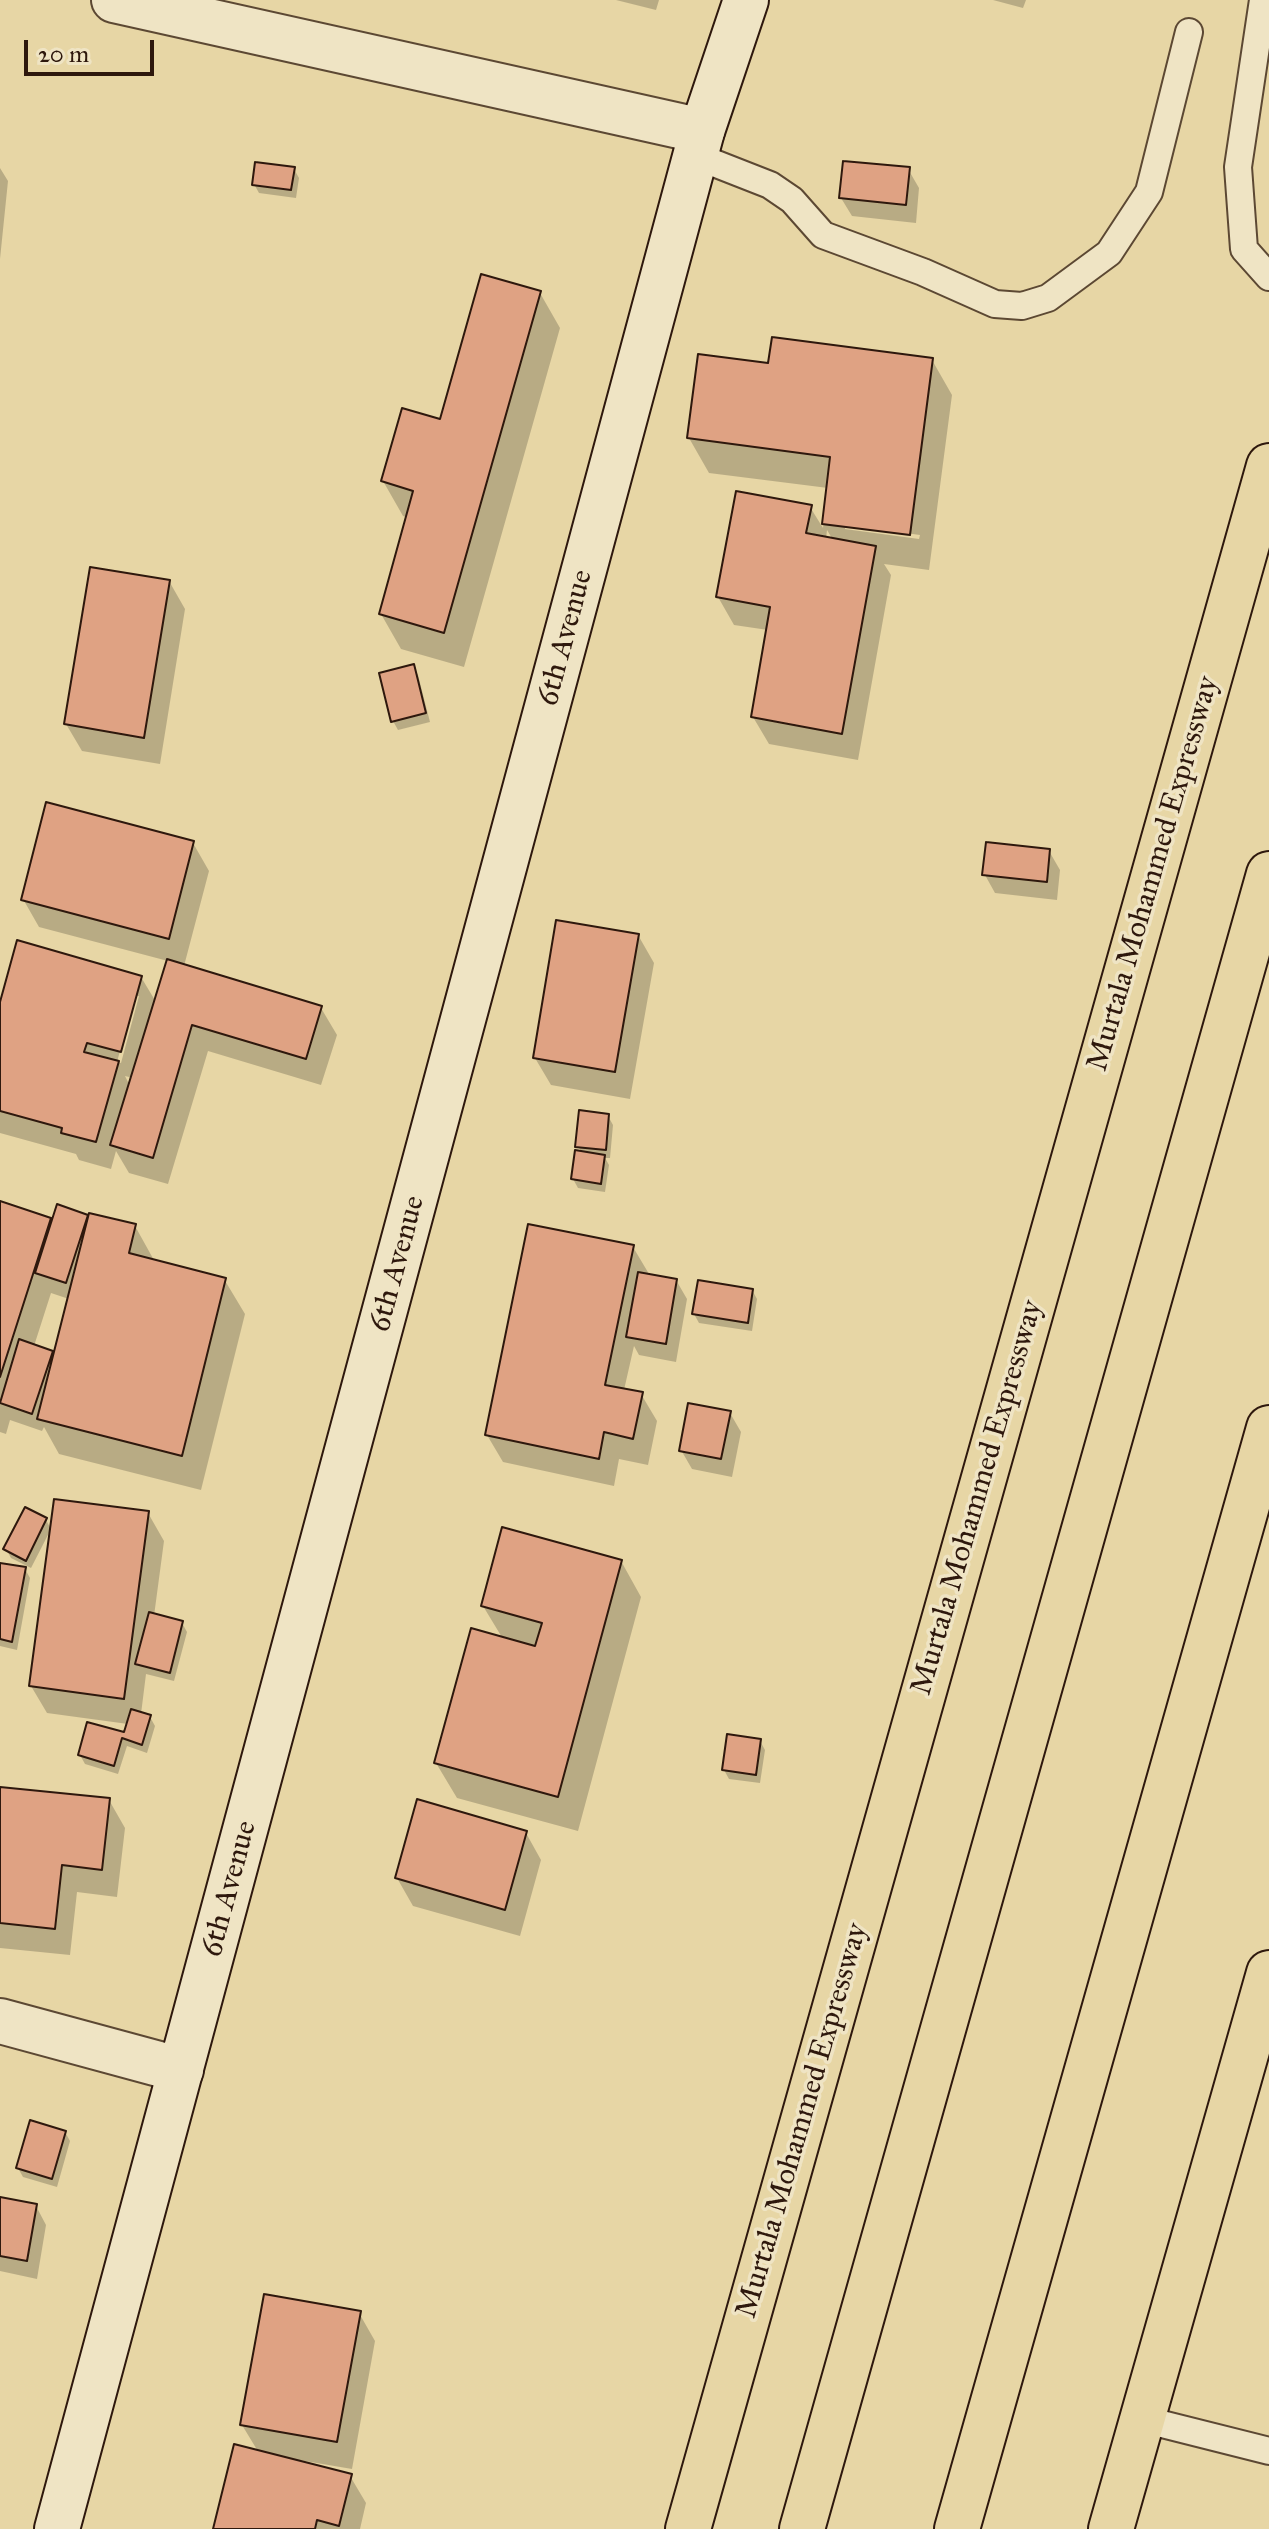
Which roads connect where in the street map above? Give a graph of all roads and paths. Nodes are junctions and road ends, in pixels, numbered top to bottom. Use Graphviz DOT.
graph roads {
  1 [pos="114,0"];
  2 [pos="746,0"];
  3 [pos="1263,0"];
  4 [pos="1189,32"];
  5 [pos="699,144"];
  6 [pos="1269,277"];
  7 [pos="1269,466"];
  8 [pos="1269,874"];
  9 [pos="1269,1428"];
  10 [pos="1269,1973"];
  11 [pos="0,2021"];
  12 [pos="181,2070"];
  13 [pos="1142,2419"];
  14 [pos="1269,2451"];
  15 [pos="57,2529"];
  16 [pos="688,2529"];
  17 [pos="802,2529"];
  18 [pos="957,2529"];
  19 [pos="1111,2529"];
  1 -- 5 [label="street"];
  2 -- 5 [label="street, 6th Avenue"];
  3 -- 6 [label="lane"];
  4 -- 5 [label="lane"];
  5 -- 12 [label="street, 6th Avenue"];
  7 -- 16 [label="highway, Murtala Mohammed Expressway"];
  8 -- 17 [label="highway"];
  9 -- 18 [label="highway"];
  10 -- 13 [label="highway"];
  11 -- 12 [label="street"];
  12 -- 15 [label="street, 6th Avenue"];
  13 -- 14 [label="lane"];
  13 -- 19 [label="highway"];
}
